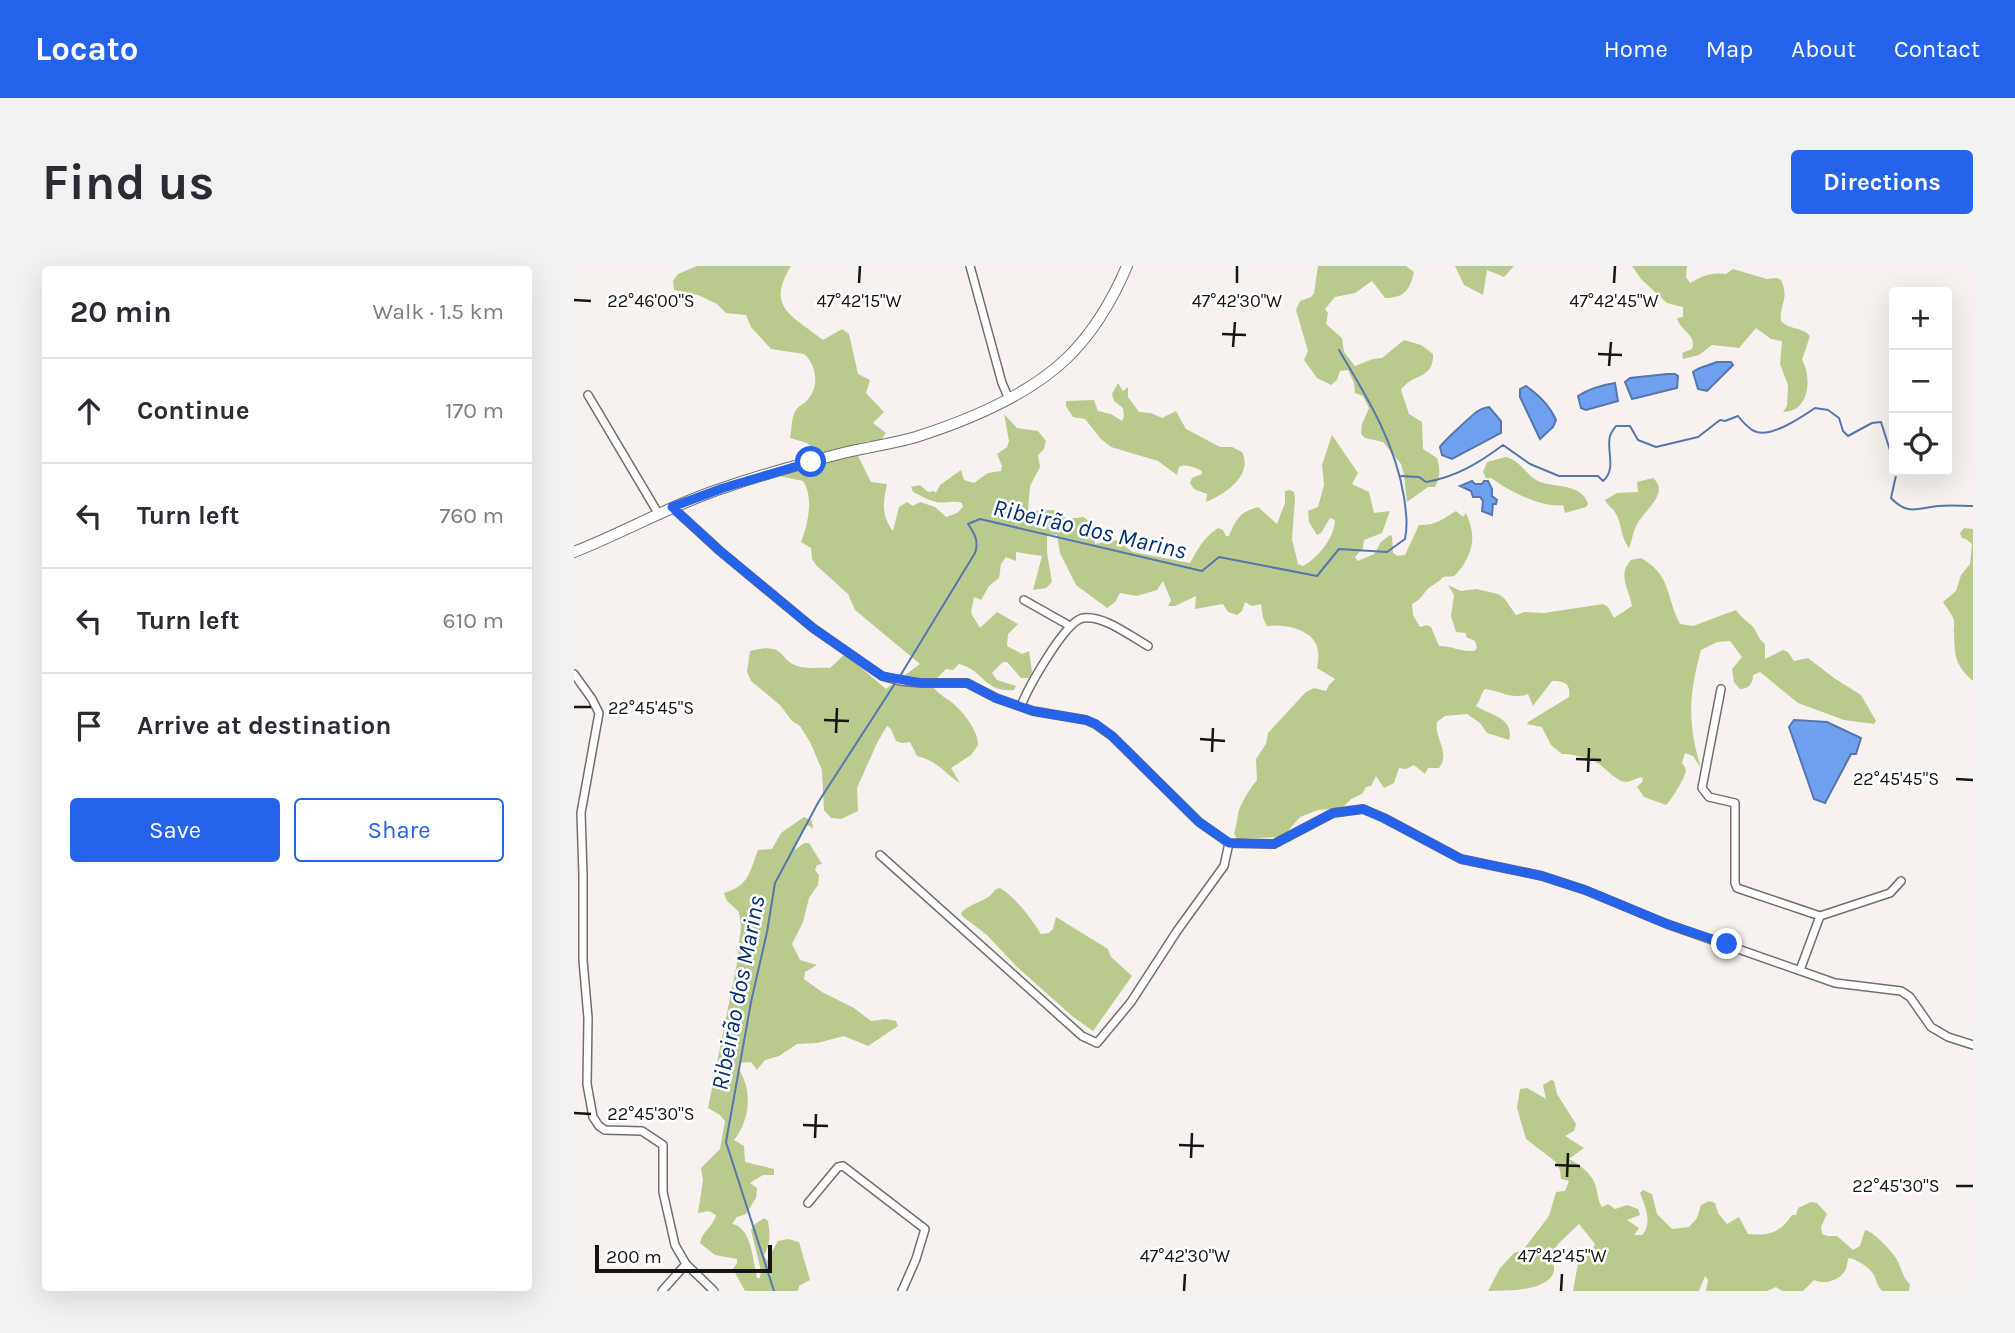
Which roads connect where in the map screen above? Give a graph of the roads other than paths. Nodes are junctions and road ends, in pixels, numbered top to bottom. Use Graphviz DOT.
graph roads {
  1 [pos="970,266"];
  2 [pos="1127,266"];
  3 [pos="588,395"];
  4 [pos="1009,399"];
  5 [pos="672,507"];
  6 [pos="658,513"];
  7 [pos="574,552"];
  8 [pos="1024,600"];
  9 [pos="1070,626"];
  10 [pos="1147,646"];
  11 [pos="574,674"];
  12 [pos="1721,689"];
  13 [pos="1021,706"];
  14 [pos="1229,843"];
  15 [pos="880,855"];
  16 [pos="1901,881"];
  17 [pos="1820,916"];
  18 [pos="1800,970"];
  19 [pos="1973,1045"];
  20 [pos="808,1203"];
  21 [pos="686,1264"];
  22 [pos="662,1291"];
  23 [pos="715,1291"];
  24 [pos="902,1291"];
  1 -- 4 [label="street"];
  2 -- 4 [label="main road"];
  3 -- 6 [label="street"];
  4 -- 5 [label="main road"];
  5 -- 6 [label="main road"];
  5 -- 13 [label="street"];
  6 -- 7 [label="main road"];
  8 -- 9 [label="street"];
  9 -- 10 [label="street"];
  9 -- 13 [label="street"];
  11 -- 21 [label="street"];
  12 -- 17 [label="street"];
  13 -- 14 [label="street"];
  14 -- 15 [label="street"];
  14 -- 18 [label="street"];
  16 -- 17 [label="street"];
  17 -- 18 [label="street"];
  18 -- 19 [label="street"];
  20 -- 24 [label="street"];
  21 -- 22 [label="street"];
  21 -- 23 [label="street"];
}
